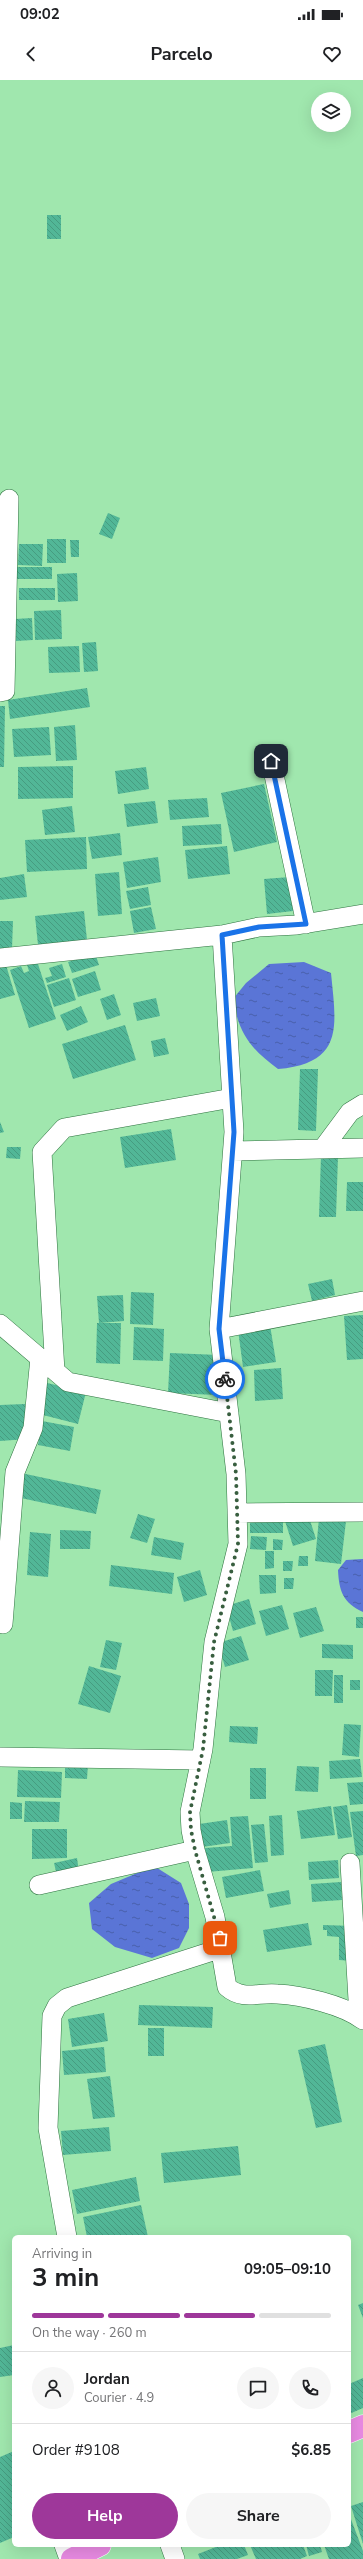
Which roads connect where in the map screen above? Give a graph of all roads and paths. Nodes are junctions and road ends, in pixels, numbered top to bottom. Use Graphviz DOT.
graph roads {
  1 [pos="10,499"];
  2 [pos="0,692"];
  3 [pos="271,761"];
  4 [pos="363,914"];
  5 [pos="306,924"];
  6 [pos="222,935"];
  7 [pos="0,958"];
  8 [pos="232,1098"];
  9 [pos="363,1104"];
  10 [pos="324,1147"];
  11 [pos="363,1148"];
  12 [pos="233,1151"];
  13 [pos="363,1301"];
  14 [pos="0,1324"];
  15 [pos="219,1329"];
  16 [pos="40,1358"];
  17 [pos="55,1371"];
  18 [pos="229,1413"];
  19 [pos="363,1512"];
  20 [pos="237,1513"];
  21 [pos="3,1624"];
  22 [pos="0,1757"];
  23 [pos="201,1760"];
  24 [pos="195,1850"];
  25 [pos="350,1864"];
  26 [pos="38,1885"];
  27 [pos="222,1948"];
  28 [pos="361,2019"];
  29 [pos="67,2235"];
  30 [pos="363,2426"];
  31 [pos="351,2431"];
  32 [pos="65,2547"];
  33 [pos="96,2547"];
  34 [pos="171,2547"];
  35 [pos="69,2559"];
  36 [pos="72,2559"];
  37 [pos="175,2559"];
  1 -- 2 [label="street"];
  3 -- 5 [label="street"];
  4 -- 5 [label="street"];
  5 -- 6 [label="street"];
  6 -- 7 [label="street"];
  6 -- 8 [label="street"];
  8 -- 12 [label="street"];
  8 -- 17 [label="street"];
  9 -- 10 [label="street"];
  10 -- 11 [label="street"];
  10 -- 12 [label="street"];
  12 -- 15 [label="street"];
  13 -- 15 [label="street"];
  14 -- 16 [label="street"];
  15 -- 18 [label="street"];
  16 -- 17 [label="street"];
  16 -- 21 [label="street"];
  17 -- 18 [label="street"];
  18 -- 20 [label="street"];
  19 -- 20 [label="street"];
  20 -- 23 [label="street"];
  22 -- 23 [label="street"];
  23 -- 24 [label="street"];
  24 -- 26 [label="street"];
  24 -- 27 [label="street"];
  25 -- 28 [label="street"];
  27 -- 28 [label="street"];
  27 -- 29 [label="street"];
  30 -- 31 [label="highway"];
  32 -- 35 [label="street"];
  33 -- 36 [label="highway"];
  34 -- 37 [label="street"];
}
